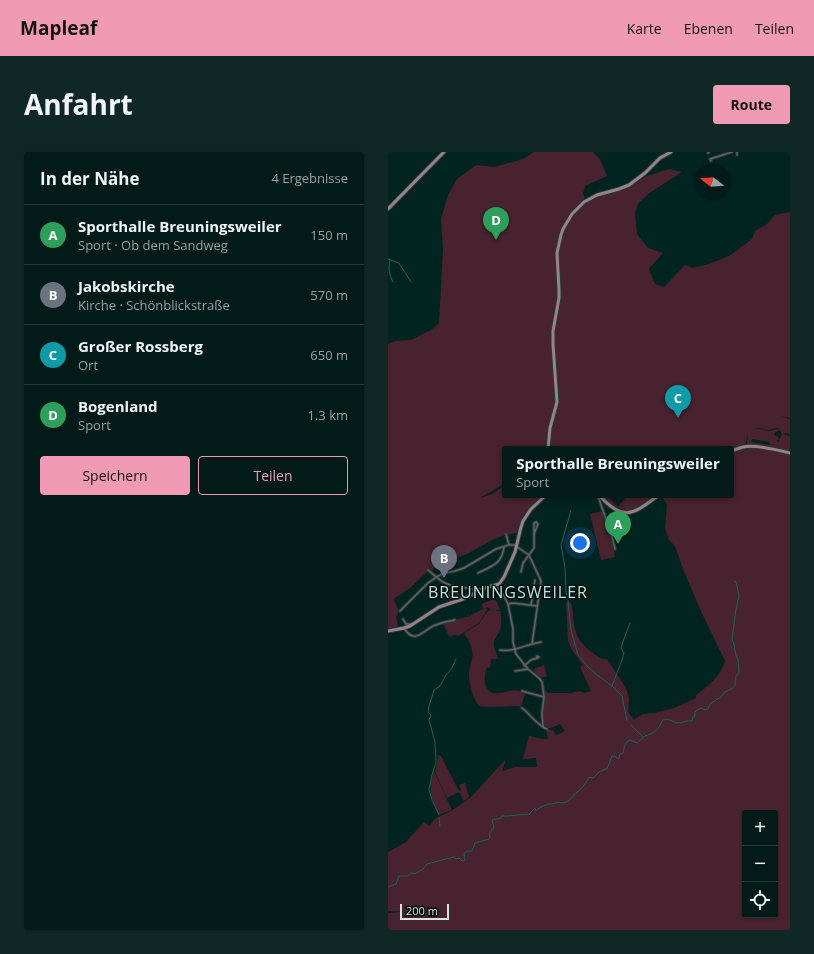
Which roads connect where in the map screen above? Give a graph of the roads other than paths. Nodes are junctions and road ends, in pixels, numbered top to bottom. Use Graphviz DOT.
graph roads {
  1 [pos="444,152"];
  2 [pos="728,152"];
  3 [pos="732,152"];
  4 [pos="670,153"];
  5 [pos="711,161"];
  6 [pos="388,209"];
  7 [pos="548,446"];
  8 [pos="734,450"];
  9 [pos="790,453"];
  10 [pos="543,498"];
  11 [pos="599,498"];
  12 [pos="601,498"];
  13 [pos="655,498"];
  14 [pos="506,534"];
  15 [pos="534,534"];
  16 [pos="509,545"];
  17 [pos="517,546"];
  18 [pos="504,547"];
  19 [pos="615,548"];
  20 [pos="529,555"];
  21 [pos="428,570"];
  22 [pos="521,572"];
  23 [pos="478,573"];
  24 [pos="436,578"];
  25 [pos="534,580"];
  26 [pos="495,586"];
  27 [pos="477,592"];
  28 [pos="508,604"];
  29 [pos="531,605"];
  30 [pos="538,606"];
  31 [pos="400,611"];
  32 [pos="403,619"];
  33 [pos="455,620"];
  34 [pos="413,625"];
  35 [pos="404,628"];
  36 [pos="388,631"];
  37 [pos="541,642"];
  38 [pos="532,644"];
  39 [pos="500,650"];
  40 [pos="514,650"];
  41 [pos="542,655"];
  42 [pos="524,666"];
  43 [pos="528,669"];
  44 [pos="515,671"];
  45 [pos="522,691"];
  46 [pos="544,697"];
  47 [pos="522,708"];
  48 [pos="543,727"];
  49 [pos="547,730"];
  1 -- 6 [label="street"];
  2 -- 3 [label="street"];
  2 -- 5 [label="street"];
  4 -- 7 [label="street"];
  8 -- 9 [label="street"];
  10 -- 17 [label="street"];
  11 -- 19 [label="street"];
  12 -- 13 [label="street"];
  14 -- 16 [label="street"];
  15 -- 15 [label="street"];
  15 -- 20 [label="street"];
  16 -- 17 [label="street"];
  16 -- 18 [label="street"];
  17 -- 20 [label="street"];
  17 -- 26 [label="street"];
  18 -- 23 [label="street"];
  18 -- 24 [label="street"];
  20 -- 22 [label="street"];
  20 -- 30 [label="street"];
  21 -- 24 [label="street"];
  24 -- 27 [label="street"];
  24 -- 31 [label="street"];
  25 -- 29 [label="street"];
  26 -- 27 [label="street"];
  26 -- 28 [label="street"];
  27 -- 34 [label="street"];
  28 -- 29 [label="street"];
  28 -- 40 [label="street"];
  29 -- 30 [label="street"];
  30 -- 38 [label="street"];
  32 -- 34 [label="street"];
  33 -- 35 [label="street"];
  34 -- 35 [label="street"];
  35 -- 36 [label="street"];
  37 -- 38 [label="street"];
  38 -- 40 [label="street"];
  39 -- 40 [label="street"];
  40 -- 42 [label="street"];
  41 -- 42 [label="street"];
  42 -- 43 [label="street"];
  43 -- 44 [label="street"];
  43 -- 46 [label="street"];
  45 -- 46 [label="street"];
  46 -- 48 [label="street"];
  47 -- 48 [label="street"];
  48 -- 49 [label="street"];
}
